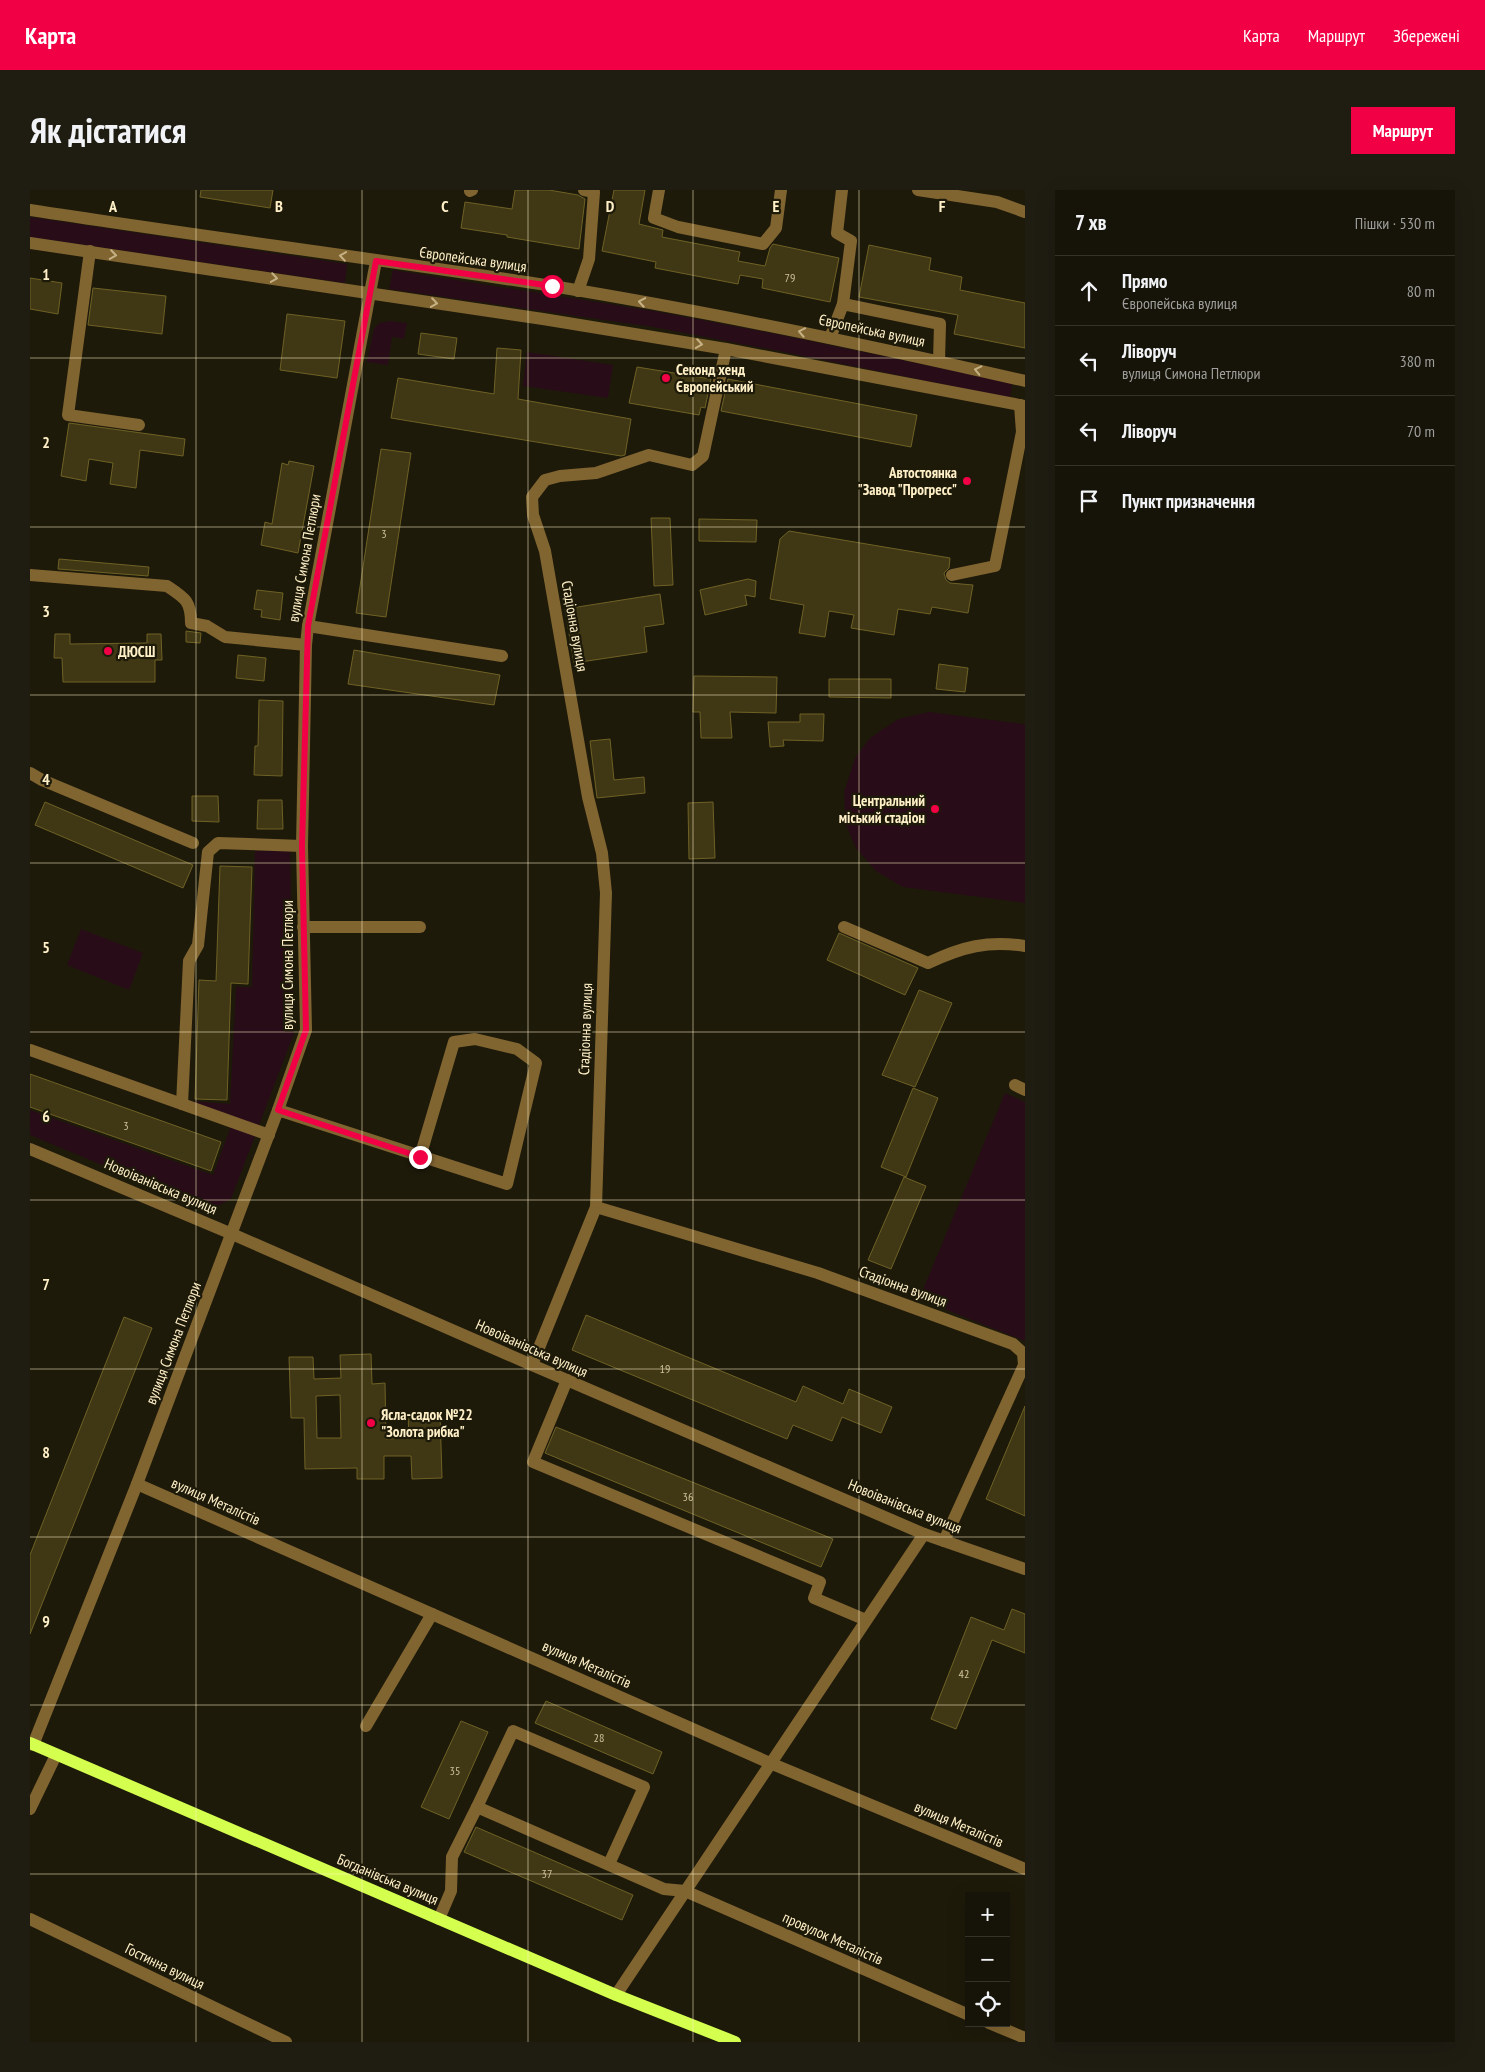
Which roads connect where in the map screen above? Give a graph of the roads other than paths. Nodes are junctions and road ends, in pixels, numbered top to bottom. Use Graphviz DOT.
graph roads {
  1 [pos="584,190"];
  2 [pos="659,190"];
  3 [pos="781,190"];
  4 [pos="842,190"];
  5 [pos="918,190"];
  6 [pos="30,210"];
  7 [pos="1025,212"];
  8 [pos="30,243"];
  9 [pos="90,251"];
  10 [pos="376,261"];
  11 [pos="578,291"];
  12 [pos="369,293"];
  13 [pos="843,304"];
  14 [pos="830,338"];
  15 [pos="726,349"];
  16 [pos="939,361"];
  17 [pos="1025,381"];
  18 [pos="1022,405"];
  19 [pos="138,425"];
  20 [pos="30,575"];
  21 [pos="952,575"];
  22 [pos="308,626"];
  23 [pos="306,645"];
  24 [pos="502,656"];
  25 [pos="30,773"];
  26 [pos="193,843"];
  27 [pos="302,846"];
  28 [pos="303,927"];
  29 [pos="420,927"];
  30 [pos="844,928"];
  31 [pos="1009,944"];
  32 [pos="1025,946"];
  33 [pos="1025,951"];
  34 [pos="30,1050"];
  35 [pos="182,1104"];
  36 [pos="278,1110"];
  37 [pos="269,1135"];
  38 [pos="30,1149"];
  39 [pos="420,1157"];
  40 [pos="596,1207"];
  41 [pos="232,1234"];
  42 [pos="532,1365"];
  43 [pos="566,1380"];
  44 [pos="137,1484"];
  45 [pos="924,1534"];
  46 [pos="944,1541"];
  47 [pos="1025,1569"];
  48 [pos="432,1614"];
  49 [pos="866,1620"];
  50 [pos="366,1726"];
  51 [pos="32,1744"];
  52 [pos="56,1755"];
  53 [pos="770,1763"];
  54 [pos="477,1807"];
  55 [pos="30,1809"];
  56 [pos="609,1864"];
  57 [pos="1025,1869"];
  58 [pos="685,1891"];
  59 [pos="30,1919"];
  60 [pos="439,1919"];
  61 [pos="616,1995"];
  62 [pos="965,2013"];
  63 [pos="999,2027"];
  64 [pos="1025,2038"];
  65 [pos="286,2042"];
  66 [pos="735,2042"];
  1 -- 11 [label="street"];
  2 -- 3 [label="street"];
  4 -- 13 [label="street"];
  5 -- 7 [label="street"];
  10 -- 6 [label="street, Європейська вулиця, one-way"];
  8 -- 9 [label="street"];
  9 -- 12 [label="street, one-way"];
  9 -- 19 [label="street"];
  10 -- 11 [label="street, Європейська вулиця"];
  10 -- 12 [label="street, вулиця Симона Петлюри"];
  14 -- 11 [label="street, Європейська вулиця, one-way"];
  12 -- 15 [label="street, one-way"];
  12 -- 22 [label="street, вулиця Симона Петлюри"];
  13 -- 14 [label="street"];
  13 -- 16 [label="street"];
  14 -- 16 [label="street, Європейська вулиця"];
  15 -- 18 [label="street"];
  15 -- 40 [label="street, Стадіонна вулиця"];
  17 -- 16 [label="street, Європейська вулиця, one-way"];
  18 -- 21 [label="street"];
  20 -- 23 [label="street"];
  22 -- 23 [label="street, вулиця Симона Петлюри"];
  22 -- 24 [label="street"];
  23 -- 27 [label="street, вулиця Симона Петлюри"];
  25 -- 26 [label="street"];
  27 -- 28 [label="street, вулиця Симона Петлюри"];
  27 -- 35 [label="street"];
  28 -- 29 [label="street"];
  28 -- 36 [label="street, вулиця Симона Петлюри"];
  30 -- 31 [label="street"];
  31 -- 32 [label="street"];
  31 -- 33 [label="street"];
  34 -- 35 [label="street"];
  35 -- 37 [label="street"];
  36 -- 37 [label="street, вулиця Симона Петлюри"];
  36 -- 39 [label="street"];
  37 -- 41 [label="street, вулиця Симона Петлюри"];
  38 -- 41 [label="street, Новоіванівська вулиця"];
  39 -- 39 [label="street"];
  40 -- 42 [label="street"];
  40 -- 46 [label="street, Стадіонна вулиця"];
  41 -- 42 [label="street, Новоіванівська вулиця"];
  41 -- 44 [label="street, вулиця Симона Петлюри"];
  42 -- 43 [label="street, Новоіванівська вулиця"];
  43 -- 45 [label="street, Новоіванівська вулиця"];
  43 -- 49 [label="street"];
  44 -- 48 [label="street, вулиця Металістів"];
  44 -- 51 [label="street, вулиця Симона Петлюри"];
  45 -- 46 [label="street, Новоіванівська вулиця"];
  45 -- 49 [label="street"];
  46 -- 47 [label="street, Новоіванівська вулиця"];
  48 -- 50 [label="street"];
  48 -- 53 [label="street, вулиця Металістів"];
  49 -- 53 [label="street"];
  51 -- 52 [label="main road, Богданівська вулиця"];
  52 -- 55 [label="street"];
  52 -- 60 [label="main road, Богданівська вулиця"];
  53 -- 57 [label="street, вулиця Металістів"];
  53 -- 58 [label="street"];
  54 -- 56 [label="street, провулок Металістів"];
  54 -- 56 [label="street"];
  54 -- 60 [label="street"];
  56 -- 58 [label="street, провулок Металістів"];
  58 -- 61 [label="street"];
  58 -- 62 [label="street, провулок Металістів"];
  59 -- 65 [label="street, Гостинна вулиця"];
  60 -- 61 [label="main road, Богданівська вулиця"];
  61 -- 66 [label="main road, Богданівська вулиця"];
  63 -- 64 [label="street"];
}
